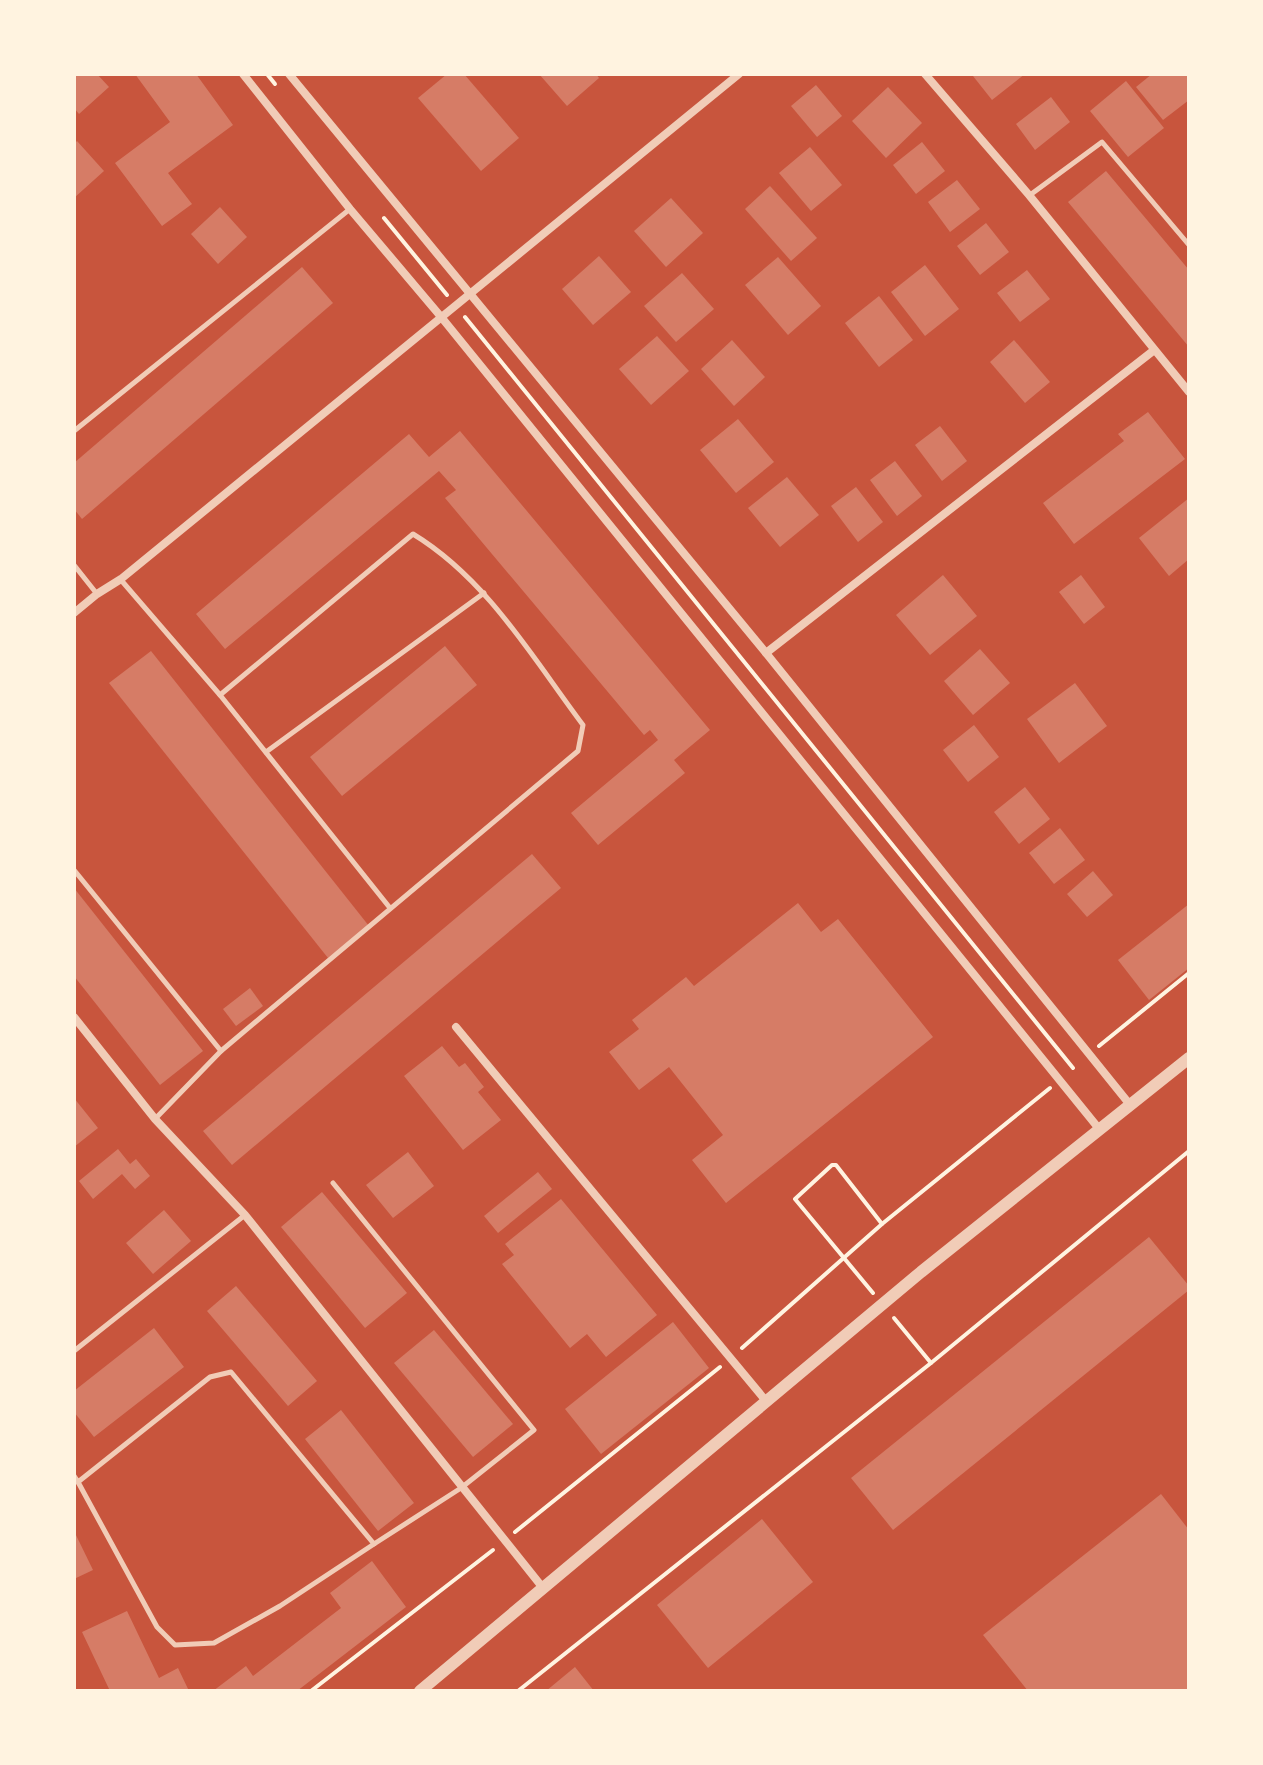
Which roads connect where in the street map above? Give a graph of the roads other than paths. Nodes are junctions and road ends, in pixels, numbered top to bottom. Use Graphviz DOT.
graph roads {
  1 [pos="243,74"];
  2 [pos="289,74"];
  3 [pos="739,74"];
  4 [pos="925,74"];
  5 [pos="1029,195"];
  6 [pos="350,209"];
  7 [pos="1189,245"];
  8 [pos="471,295"];
  9 [pos="442,318"];
  10 [pos="1153,351"];
  11 [pos="1189,392"];
  12 [pos="74,431"];
  13 [pos="74,565"];
  14 [pos="121,579"];
  15 [pos="484,593"];
  16 [pos="97,594"];
  17 [pos="74,613"];
  18 [pos="766,653"];
  19 [pos="220,695"];
  20 [pos="266,752"];
  21 [pos="74,870"];
  22 [pos="390,908"];
  23 [pos="74,1017"];
  24 [pos="456,1027"];
  25 [pos="221,1051"];
  26 [pos="1189,1058"];
  27 [pos="1131,1106"];
  28 [pos="155,1119"];
  29 [pos="1100,1130"];
  30 [pos="333,1183"];
  31 [pos="245,1215"];
  32 [pos="74,1351"];
  33 [pos="766,1401"];
  34 [pos="76,1479"];
  35 [pos="461,1488"];
  36 [pos="374,1544"];
  37 [pos="543,1588"];
  38 [pos="420,1691"];
  1 -- 6 [label="street"];
  2 -- 8 [label="street"];
  3 -- 8 [label="street"];
  4 -- 5 [label="street"];
  5 -- 7 [label="lane"];
  5 -- 10 [label="street"];
  6 -- 9 [label="street"];
  6 -- 12 [label="lane"];
  8 -- 9 [label="street"];
  8 -- 18 [label="street"];
  9 -- 14 [label="street"];
  9 -- 29 [label="street"];
  10 -- 11 [label="street"];
  10 -- 18 [label="street"];
  13 -- 16 [label="lane"];
  14 -- 16 [label="street"];
  14 -- 19 [label="lane"];
  15 -- 19 [label="lane"];
  15 -- 20 [label="lane"];
  15 -- 22 [label="lane"];
  16 -- 17 [label="street"];
  18 -- 27 [label="street"];
  19 -- 20 [label="lane"];
  20 -- 22 [label="lane"];
  21 -- 25 [label="lane"];
  22 -- 25 [label="lane"];
  23 -- 28 [label="street"];
  24 -- 33 [label="street"];
  25 -- 28 [label="lane"];
  26 -- 27 [label="street"];
  27 -- 29 [label="street"];
  28 -- 31 [label="street"];
  29 -- 33 [label="street"];
  30 -- 35 [label="lane"];
  31 -- 32 [label="lane"];
  31 -- 35 [label="street"];
  33 -- 37 [label="street"];
  34 -- 36 [label="lane"];
  34 -- 36 [label="lane"];
  35 -- 36 [label="lane"];
  35 -- 37 [label="street"];
  37 -- 38 [label="street"];
}
